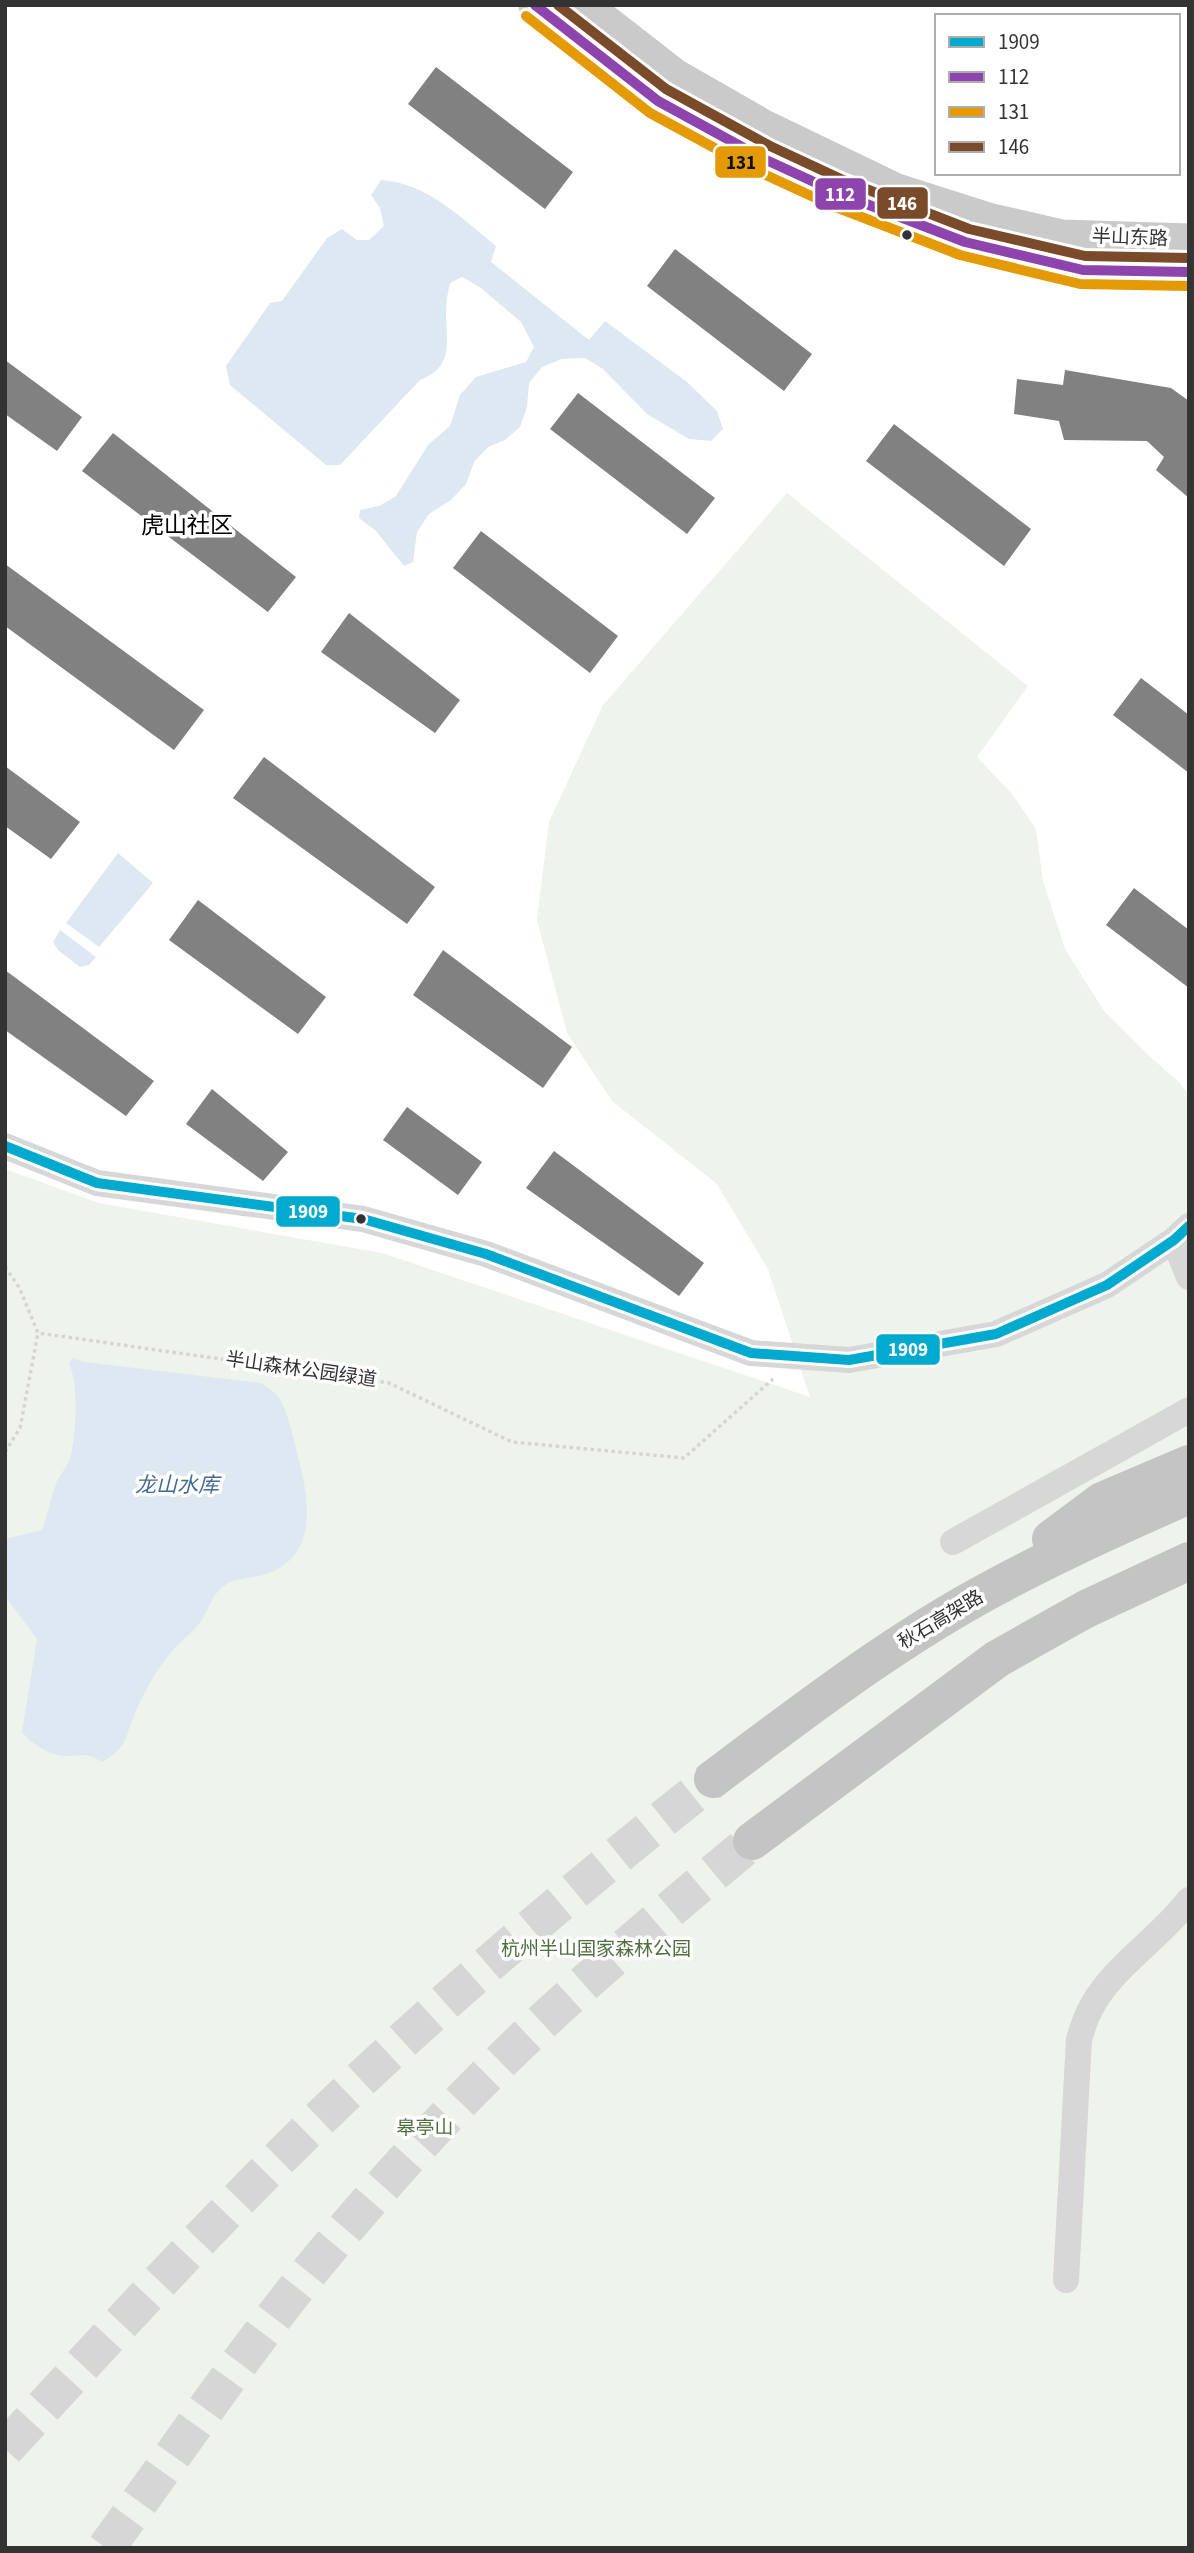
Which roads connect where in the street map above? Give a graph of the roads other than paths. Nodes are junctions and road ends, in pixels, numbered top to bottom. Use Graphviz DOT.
graph roads {
  1 [pos="535,5"];
  2 [pos="585,5"];
  3 [pos="1189,240"];
  4 [pos="1189,272"];
  5 [pos="5,1146"];
  6 [pos="1181,1233"];
  7 [pos="1189,1277"];
  8 [pos="1189,1410"];
  9 [pos="1189,1464"];
  10 [pos="1189,1495"];
  11 [pos="953,1542"];
  12 [pos="1189,1561"];
  13 [pos="1189,1579"];
  14 [pos="962,1605"];
  15 [pos="1086,1609"];
  16 [pos="713,1779"];
  17 [pos="752,1841"];
  18 [pos="1185,1909"];
  19 [pos="1066,2280"];
  1 -- 4 [label="main road, 半山东路"];
  2 -- 3 [label="main road, 半山东路"];
  5 -- 6 [label="street"];
  6 -- 7 [label="street"];
  8 -- 11 [label="street"];
  9 -- 14 [label="highway"];
  10 -- 14 [label="highway, 秋石高架路"];
  12 -- 15 [label="highway"];
  13 -- 15 [label="highway"];
  14 -- 16 [label="highway, 秋石高架路"];
  15 -- 17 [label="highway"];
  18 -- 19 [label="street"];
}
